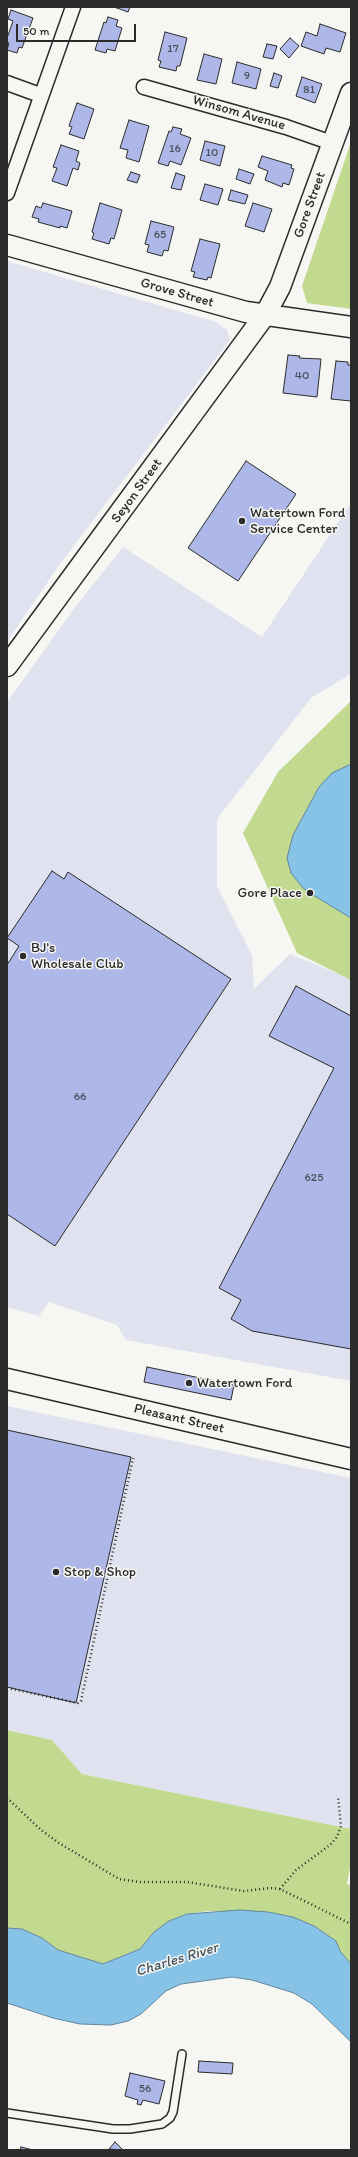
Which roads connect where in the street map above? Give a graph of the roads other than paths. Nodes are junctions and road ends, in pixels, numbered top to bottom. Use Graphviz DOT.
graph roads {
  1 [pos="73,7"];
  2 [pos="7,83"];
  3 [pos="144,86"];
  4 [pos="351,93"];
  5 [pos="40,95"];
  6 [pos="332,144"];
  7 [pos="7,193"];
  8 [pos="7,245"];
  9 [pos="265,315"];
  10 [pos="351,327"];
  11 [pos="7,666"];
  12 [pos="7,1379"];
  13 [pos="351,1459"];
  14 [pos="182,2054"];
  15 [pos="7,2114"];
  1 -- 5 [label="street"];
  2 -- 5 [label="street"];
  3 -- 6 [label="street, Winsom Avenue"];
  4 -- 6 [label="street, Gore Street"];
  5 -- 7 [label="street"];
  6 -- 9 [label="street, Gore Street"];
  8 -- 9 [label="street, Grove Street"];
  9 -- 10 [label="street, Grove Street"];
  9 -- 11 [label="street, Seyon Street"];
  12 -- 13 [label="street, Pleasant Street"];
  14 -- 15 [label="lane"];
}
